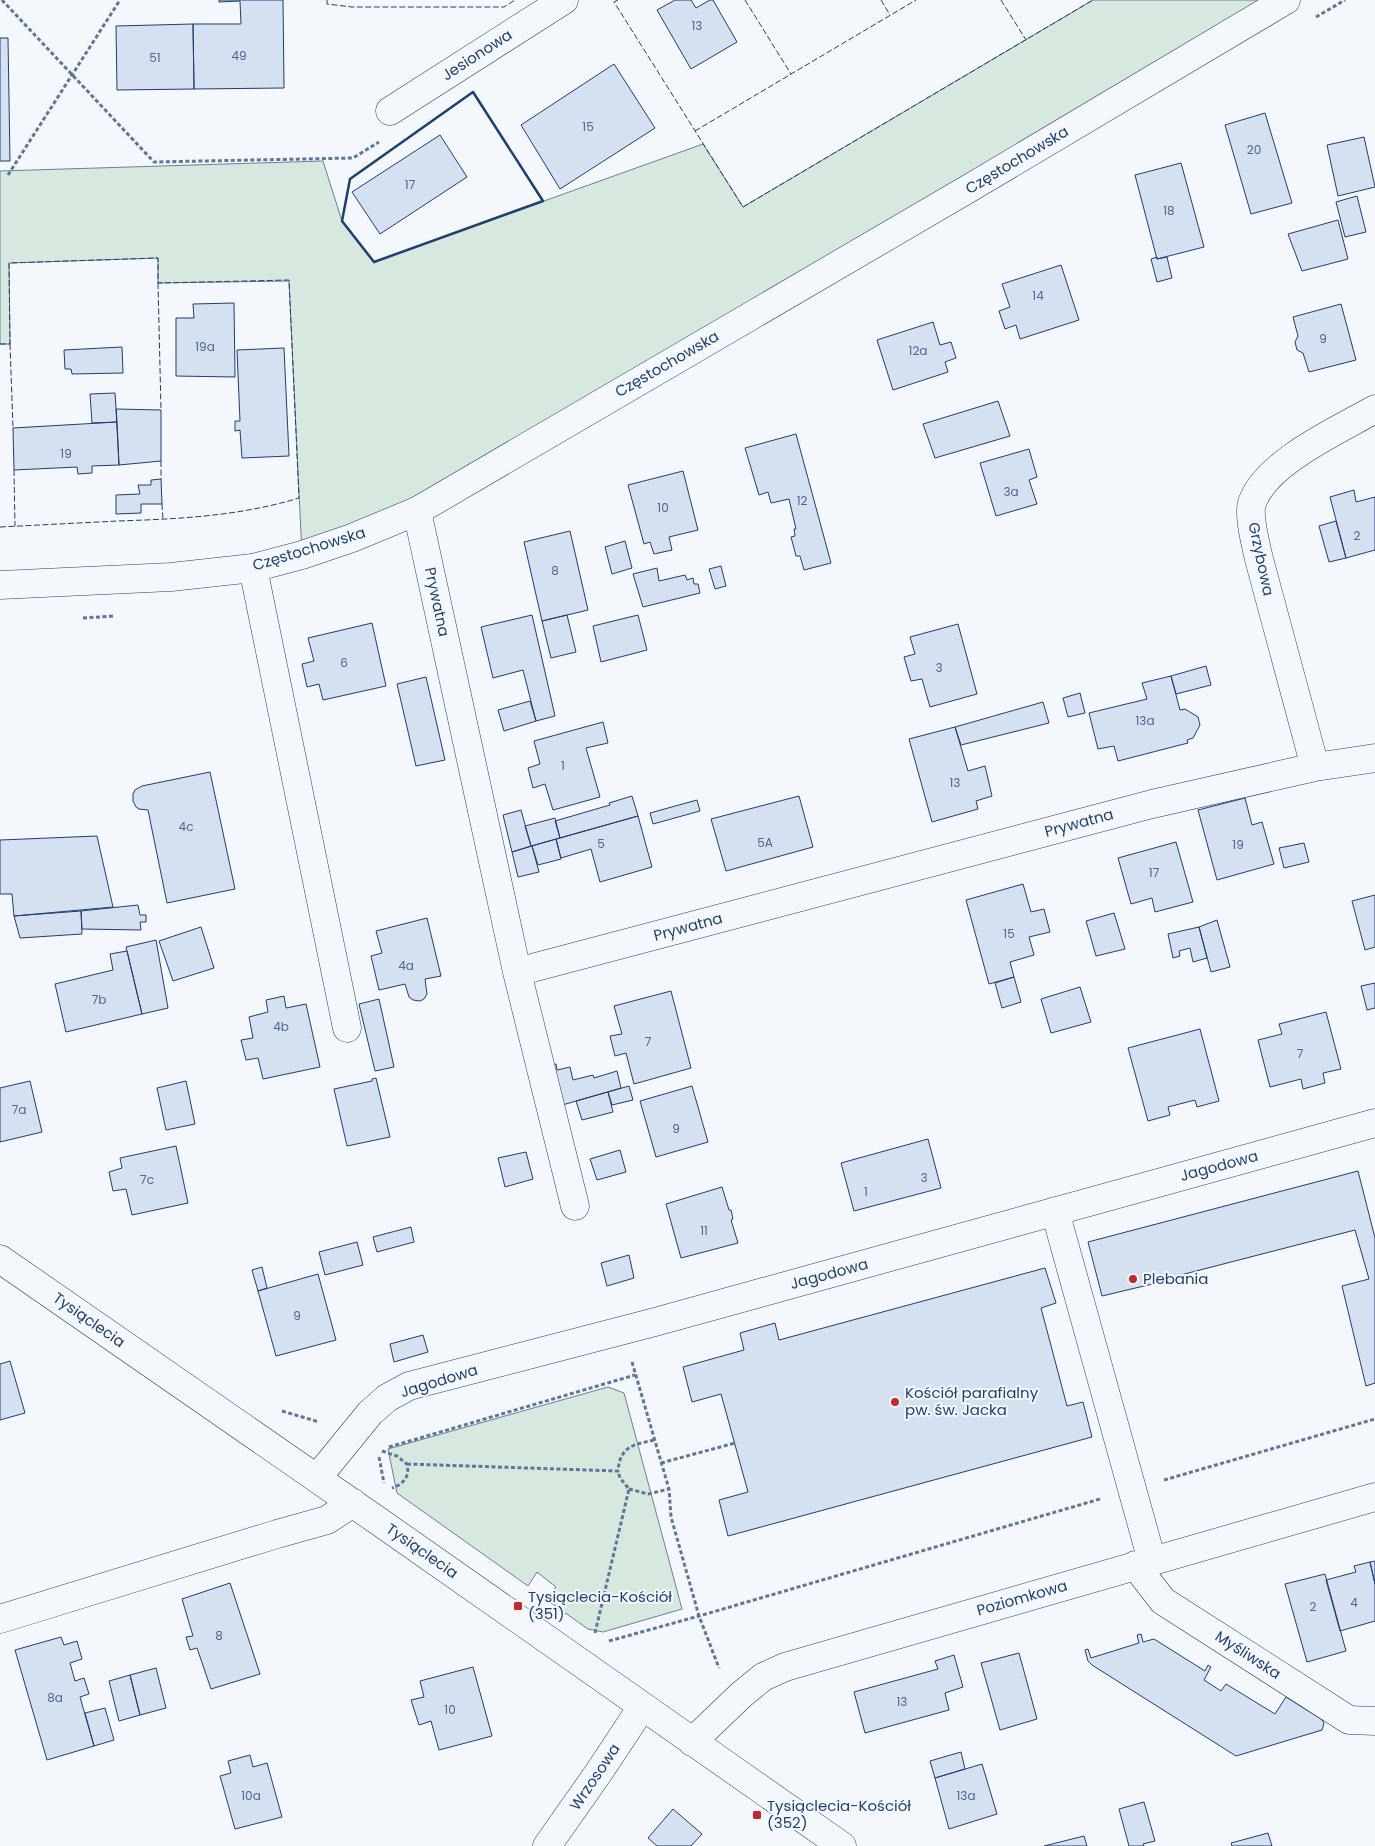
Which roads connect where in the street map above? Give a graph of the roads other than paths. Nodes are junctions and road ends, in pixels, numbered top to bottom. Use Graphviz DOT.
graph roads {
  1 [pos="564,0"];
  2 [pos="1286,0"];
  3 [pos="390,111"];
  4 [pos="1375,409"];
  5 [pos="417,511"];
  6 [pos="253,568"];
  7 [pos="0,586"];
  8 [pos="1375,758"];
  9 [pos="1316,767"];
  10 [pos="517,972"];
  11 [pos="348,1028"];
  12 [pos="1375,1123"];
  13 [pos="575,1206"];
  14 [pos="1056,1211"];
  15 [pos="0,1259"];
  16 [pos="317,1478"];
  17 [pos="1375,1497"];
  18 [pos="353,1503"];
  19 [pos="1144,1563"];
  20 [pos="0,1619"];
  21 [pos="642,1706"];
  22 [pos="1375,1721"];
  23 [pos="692,1742"];
  24 [pos="547,1846"];
  25 [pos="842,1846"];
  1 -- 3 [label="street, Jesionowa"];
  2 -- 5 [label="street, Częstochowska"];
  4 -- 9 [label="street, Grzybowa"];
  5 -- 6 [label="street, Częstochowska"];
  5 -- 10 [label="street, Prywatna"];
  6 -- 7 [label="street, Częstochowska"];
  6 -- 11 [label="street"];
  8 -- 9 [label="street, Prywatna"];
  9 -- 10 [label="street, Prywatna"];
  10 -- 13 [label="street"];
  12 -- 14 [label="street, Jagodowa"];
  14 -- 16 [label="street, Jagodowa"];
  14 -- 19 [label="street"];
  15 -- 16 [label="street, Tysiąclecia"];
  16 -- 18 [label="street, Tysiąclecia"];
  17 -- 19 [label="street, Poziomkowa"];
  18 -- 20 [label="street"];
  18 -- 21 [label="street, Tysiąclecia"];
  19 -- 22 [label="street, Myśliwska"];
  19 -- 23 [label="street, Poziomkowa"];
  21 -- 23 [label="street, Tysiąclecia"];
  21 -- 24 [label="street, Wrzosowa"];
  23 -- 25 [label="street, Tysiąclecia"];
}
